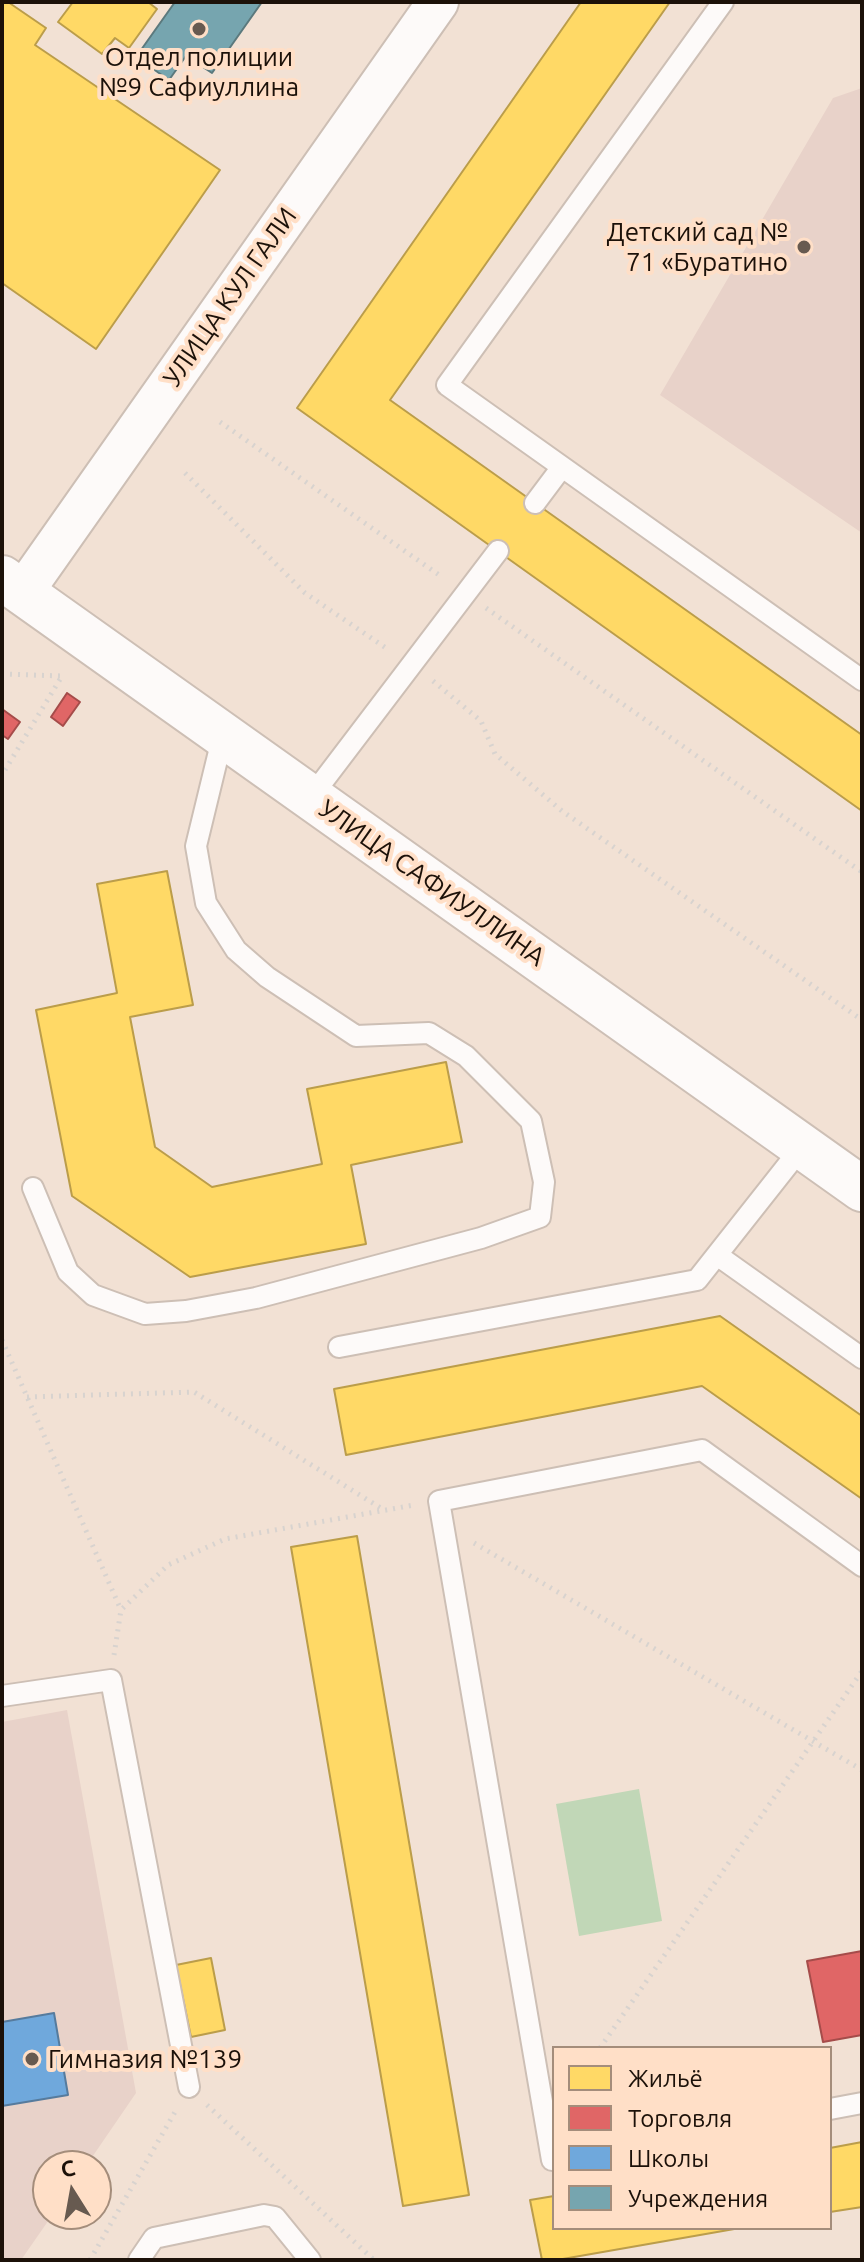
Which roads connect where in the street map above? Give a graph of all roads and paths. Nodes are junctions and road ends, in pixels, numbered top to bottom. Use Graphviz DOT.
graph roads {
  1 [pos="438,2"];
  2 [pos="723,2"];
  3 [pos="220,422"];
  4 [pos="562,467"];
  5 [pos="185,473"];
  6 [pos="535,503"];
  7 [pos="498,551"];
  8 [pos="12,585"];
  9 [pos="466,594"];
  10 [pos="411,665"];
  11 [pos="2,674"];
  12 [pos="862,680"];
  13 [pos="223,735"];
  14 [pos="2,775"];
  15 [pos="311,797"];
  16 [pos="862,872"];
  17 [pos="862,1020"];
  18 [pos="802,1147"];
  19 [pos="33,1188"];
  20 [pos="862,1189"];
  21 [pos="717,1255"];
  22 [pos="2,1340"];
  23 [pos="339,1347"];
  24 [pos="862,1358"];
  25 [pos="27,1397"];
  26 [pos="439,1501"];
  27 [pos="385,1511"];
  28 [pos="442,1524"];
  29 [pos="862,1566"];
  30 [pos="121,1610"];
  31 [pos="862,1671"];
  32 [pos="111,1680"];
  33 [pos="2,1696"];
  34 [pos="813,1741"];
  35 [pos="862,1770"];
  36 [pos="601,2046"];
  37 [pos="189,2087"];
  38 [pos="862,2103"];
  39 [pos="832,2109"];
  40 [pos="552,2160"];
  41 [pos="90,2260"];
  42 [pos="139,2260"];
  43 [pos="310,2260"];
  44 [pos="374,2260"];
  1 -- 8 [label="street, УЛИЦА КУЛ ГАЛИ"];
  2 -- 4 [label="lane"];
  3 -- 9 [label="path"];
  4 -- 6 [label="lane"];
  4 -- 12 [label="lane"];
  5 -- 10 [label="path"];
  7 -- 9 [label="lane"];
  8 -- 13 [label="street, УЛИЦА САФИУЛЛИНА"];
  9 -- 10 [label="lane"];
  9 -- 16 [label="path"];
  10 -- 15 [label="lane"];
  10 -- 17 [label="path"];
  11 -- 14 [label="path"];
  13 -- 15 [label="street, УЛИЦА САФИУЛЛИНА"];
  13 -- 19 [label="lane"];
  15 -- 18 [label="street, УЛИЦА САФИУЛЛИНА"];
  18 -- 20 [label="street, УЛИЦА САФИУЛЛИНА"];
  18 -- 21 [label="lane"];
  21 -- 23 [label="lane"];
  21 -- 24 [label="lane"];
  22 -- 25 [label="path"];
  25 -- 27 [label="path"];
  25 -- 30 [label="path"];
  26 -- 27 [label="path"];
  26 -- 28 [label="lane"];
  26 -- 29 [label="lane"];
  27 -- 30 [label="path"];
  28 -- 34 [label="path"];
  28 -- 40 [label="lane"];
  30 -- 32 [label="path"];
  31 -- 34 [label="path"];
  32 -- 33 [label="lane"];
  32 -- 37 [label="lane"];
  34 -- 35 [label="path"];
  34 -- 36 [label="path"];
  37 -- 41 [label="path"];
  37 -- 44 [label="path"];
  38 -- 39 [label="lane"];
  42 -- 43 [label="lane"];
}
